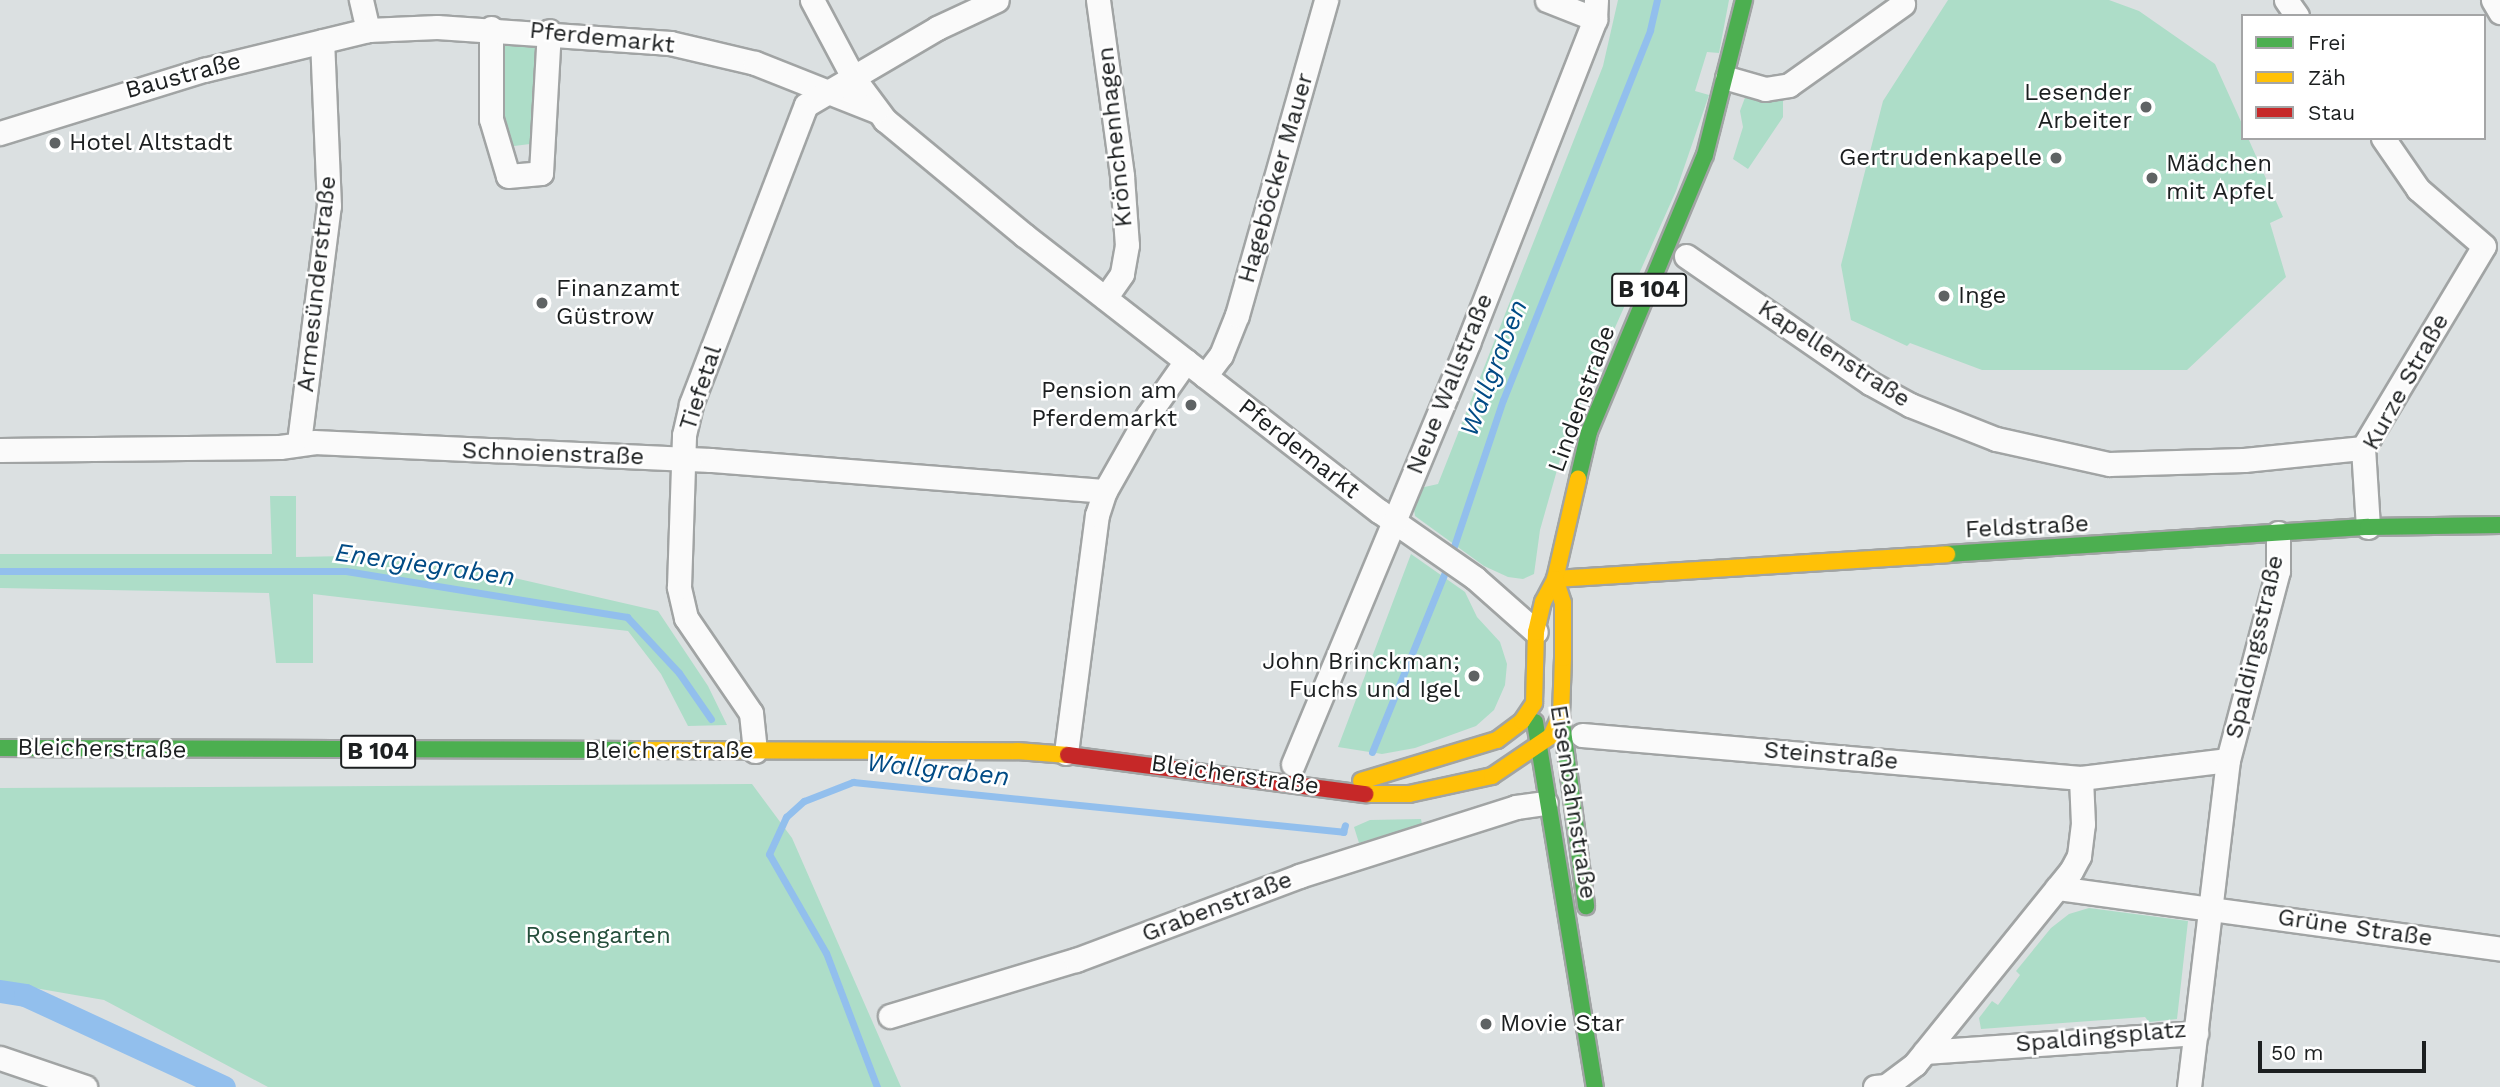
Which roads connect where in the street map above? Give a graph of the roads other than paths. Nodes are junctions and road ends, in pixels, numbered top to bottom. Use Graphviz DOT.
graph roads {
  1 [pos="361,0"];
  2 [pos="812,0"];
  3 [pos="997,0"];
  4 [pos="1098,0"];
  5 [pos="1326,0"];
  6 [pos="1547,0"];
  7 [pos="1744,0"];
  8 [pos="2493,0"];
  9 [pos="1903,4"];
  10 [pos="1596,10"];
  11 [pos="2500,12"];
  12 [pos="491,28"];
  13 [pos="369,30"];
  14 [pos="548,31"];
  15 [pos="322,41"];
  16 [pos="853,76"];
  17 [pos="1727,78"];
  18 [pos="828,92"];
  19 [pos="876,111"];
  20 [pos="0,134"];
  21 [pos="2384,140"];
  22 [pos="2492,246"];
  23 [pos="1686,256"];
  24 [pos="1105,298"];
  25 [pos="1182,366"];
  26 [pos="1205,376"];
  27 [pos="299,442"];
  28 [pos="2363,448"];
  29 [pos="0,450"];
  30 [pos="683,460"];
  31 [pos="1105,491"];
  32 [pos="1393,521"];
  33 [pos="2500,525"];
  34 [pos="2368,527"];
  35 [pos="2278,533"];
  36 [pos="1555,579"];
  37 [pos="1536,632"];
  38 [pos="1534,703"];
  39 [pos="1529,724"];
  40 [pos="1566,738"];
  41 [pos="0,748"];
  42 [pos="1537,750"];
  43 [pos="755,751"];
  44 [pos="1066,753"];
  45 [pos="2228,760"];
  46 [pos="1293,764"];
  47 [pos="1492,776"];
  48 [pos="2081,778"];
  49 [pos="1336,788"];
  50 [pos="1536,793"];
  51 [pos="2057,888"];
  52 [pos="2210,907"];
  53 [pos="1588,925"];
  54 [pos="2500,949"];
  55 [pos="890,1016"];
  56 [pos="2196,1033"];
  57 [pos="0,1058"];
  58 [pos="1920,1058"];
  59 [pos="1610,1070"];
  60 [pos="85,1087"];
  61 [pos="1595,1087"];
  62 [pos="1609,1087"];
  63 [pos="1875,1087"];
  64 [pos="2189,1087"];
  1 -- 13 [label="street"];
  2 -- 16 [label="street, Pferdemarkt"];
  3 -- 16 [label="street"];
  4 -- 24 [label="street, Krönchenhagen"];
  5 -- 26 [label="street, Hageböcker Mauer"];
  6 -- 10 [label="street"];
  7 -- 17 [label="main road, Lindenstraße / B 104"];
  8 -- 11 [label="street"];
  9 -- 17 [label="street"];
  10 -- 32 [label="street, Neue Wallstraße"];
  12 -- 13 [label="street, Pferdemarkt"];
  12 -- 14 [label="street, Pferdemarkt"];
  12 -- 14 [label="street"];
  13 -- 15 [label="street, Baustraße"];
  14 -- 18 [label="street, Pferdemarkt"];
  15 -- 20 [label="street, Baustraße"];
  15 -- 27 [label="street, Armesünderstraße"];
  16 -- 18 [label="street"];
  16 -- 19 [label="street, Pferdemarkt"];
  17 -- 36 [label="main road, Lindenstraße / B 104"];
  18 -- 19 [label="street, Pferdemarkt"];
  18 -- 30 [label="street, Tiefetal"];
  19 -- 24 [label="street, Pferdemarkt"];
  21 -- 22 [label="street"];
  22 -- 28 [label="street, Kurze Straße"];
  23 -- 28 [label="street, Kapellenstraße"];
  24 -- 25 [label="street, Pferdemarkt"];
  25 -- 26 [label="street, Pferdemarkt"];
  25 -- 31 [label="street"];
  26 -- 32 [label="street, Pferdemarkt"];
  27 -- 29 [label="street, Schnoienstraße"];
  27 -- 30 [label="street, Schnoienstraße"];
  28 -- 34 [label="street, Kurze Straße"];
  30 -- 31 [label="street, Schnoienstraße"];
  30 -- 43 [label="street, Tiefetal"];
  31 -- 44 [label="street"];
  32 -- 37 [label="street"];
  32 -- 46 [label="street, Neue Wallstraße"];
  33 -- 34 [label="main road, Feldstraße"];
  34 -- 35 [label="main road, Feldstraße"];
  35 -- 36 [label="main road, Feldstraße"];
  35 -- 45 [label="street, Spaldingsstraße"];
  36 -- 37 [label="main road, Eisenbahnstraße / B 104"];
  36 -- 40 [label="main road, Eisenbahnstraße / B 104"];
  37 -- 38 [label="main road, Eisenbahnstraße / B 104"];
  38 -- 39 [label="main road, Bleicherstraße"];
  39 -- 40 [label="main road"];
  39 -- 42 [label="main road, Eisenbahnstraße"];
  39 -- 49 [label="main road, Bleicherstraße"];
  40 -- 42 [label="main road, Bleicherstraße / B 104"];
  40 -- 48 [label="street, Steinstraße"];
  40 -- 53 [label="main road, Eisenbahnstraße"];
  41 -- 43 [label="main road, Bleicherstraße / B 104"];
  42 -- 47 [label="main road, Bleicherstraße / B 104"];
  42 -- 50 [label="main road, Eisenbahnstraße"];
  43 -- 44 [label="main road, Bleicherstraße / B 104"];
  44 -- 49 [label="main road, Bleicherstraße / B 104"];
  45 -- 48 [label="street"];
  45 -- 52 [label="street, Spaldingsplatz"];
  47 -- 49 [label="main road, Bleicherstraße / B 104"];
  47 -- 50 [label="main road"];
  48 -- 51 [label="street"];
  50 -- 55 [label="street, Grabenstraße"];
  50 -- 61 [label="main road, Eisenbahnstraße"];
  51 -- 52 [label="street"];
  51 -- 58 [label="street"];
  52 -- 54 [label="street, Grüne Straße"];
  52 -- 56 [label="street, Spaldingsplatz"];
  56 -- 58 [label="street, Spaldingsplatz"];
  56 -- 64 [label="street"];
  57 -- 60 [label="street"];
  58 -- 63 [label="street"];
  59 -- 62 [label="main road"];
}
